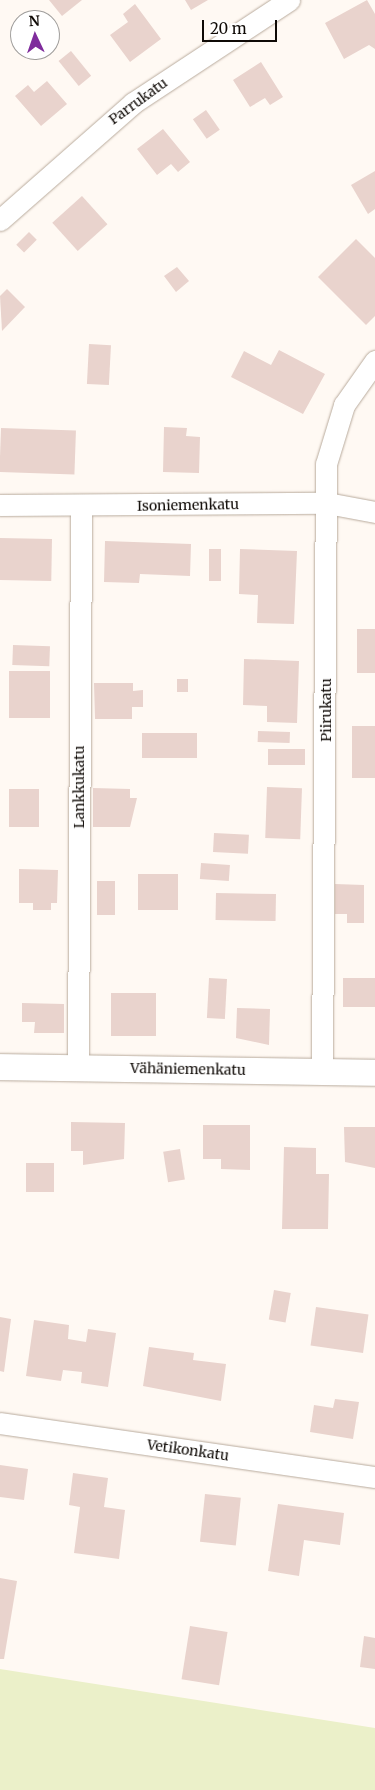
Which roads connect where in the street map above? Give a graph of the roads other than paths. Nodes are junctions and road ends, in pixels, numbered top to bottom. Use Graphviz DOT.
graph roads {
  1 [pos="289,0"];
  2 [pos="0,220"];
  3 [pos="375,361"];
  4 [pos="327,503"];
  5 [pos="0,505"];
  6 [pos="81,506"];
  7 [pos="375,512"];
  8 [pos="0,1067"];
  9 [pos="78,1067"];
  10 [pos="322,1072"];
  11 [pos="375,1073"];
  12 [pos="0,1423"];
  13 [pos="375,1477"];
  1 -- 2 [label="street, Parrukatu"];
  3 -- 4 [label="street, Piirukatu"];
  4 -- 6 [label="street, Isoniemenkatu"];
  4 -- 7 [label="street, Isoniemenkatu"];
  4 -- 10 [label="street, Piirukatu"];
  5 -- 6 [label="street, Isoniemenkatu"];
  6 -- 9 [label="street, Lankkukatu"];
  8 -- 9 [label="street, Vähäniemenkatu"];
  9 -- 10 [label="street, Vähäniemenkatu"];
  10 -- 11 [label="street, Vähäniemenkatu"];
  12 -- 13 [label="street, Vetikonkatu"];
}
